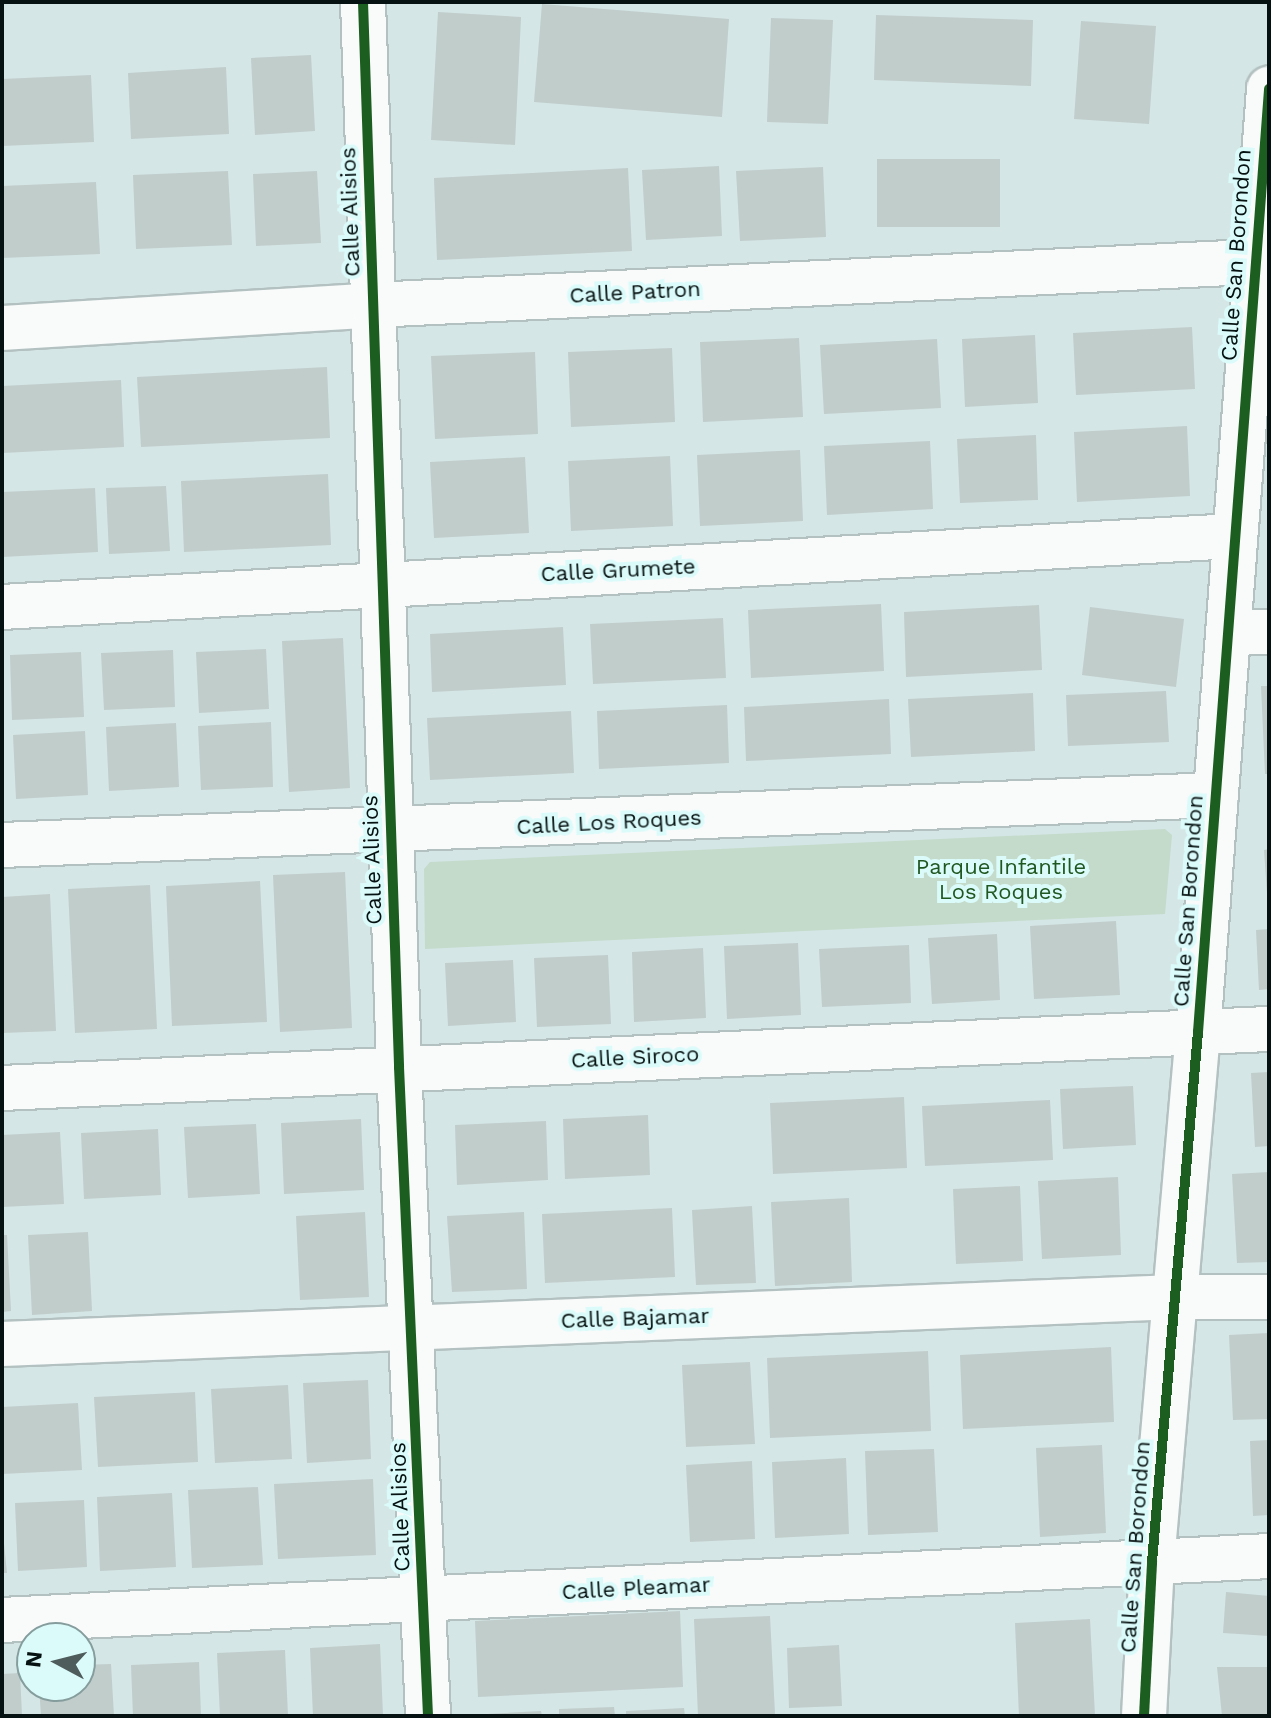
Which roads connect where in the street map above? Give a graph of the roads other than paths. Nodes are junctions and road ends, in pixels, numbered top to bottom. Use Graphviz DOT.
graph roads {
  1 [pos="363,2"];
  2 [pos="1269,89"];
  3 [pos="1262,261"];
  4 [pos="373,305"];
  5 [pos="2,328"];
  6 [pos="1235,536"];
  7 [pos="383,583"];
  8 [pos="2,607"];
  9 [pos="1248,633"];
  10 [pos="1216,795"];
  11 [pos="391,831"];
  12 [pos="2,845"];
  13 [pos="1269,1029"];
  14 [pos="1198,1032"];
  15 [pos="399,1067"];
  16 [pos="2,1088"];
  17 [pos="1176,1297"];
  18 [pos="1269,1297"];
  19 [pos="413,1325"];
  20 [pos="2,1344"];
  21 [pos="1269,1556"];
  22 [pos="1152,1562"];
  23 [pos="423,1598"];
  24 [pos="2,1620"];
  25 [pos="428,1716"];
  26 [pos="1144,1716"];
  1 -- 4 [label="street, Calle Alisios"];
  2 -- 3 [label="street, Calle San Borondon"];
  3 -- 4 [label="street, Calle Patron"];
  3 -- 6 [label="street, Calle San Borondon"];
  4 -- 5 [label="street, Calle Patron"];
  4 -- 7 [label="street, Calle Alisios"];
  6 -- 7 [label="street, Calle Grumete"];
  6 -- 9 [label="street, Calle San Borondon"];
  7 -- 8 [label="street, Calle Grumete"];
  7 -- 11 [label="street, Calle Alisios"];
  9 -- 10 [label="street, Calle San Borondon"];
  10 -- 11 [label="street, Calle Los Roques"];
  10 -- 14 [label="street, Calle San Borondon"];
  11 -- 12 [label="street, Calle Los Roques"];
  11 -- 15 [label="street, Calle Alisios"];
  13 -- 14 [label="street, Calle Siroco"];
  14 -- 15 [label="street, Calle Siroco"];
  14 -- 17 [label="street, Calle San Borondon"];
  15 -- 16 [label="street, Calle Siroco"];
  15 -- 19 [label="street, Calle Alisios"];
  17 -- 18 [label="street, Calle Bajamar"];
  17 -- 19 [label="street, Calle Bajamar"];
  17 -- 22 [label="street, Calle San Borondon"];
  19 -- 20 [label="street, Calle Bajamar"];
  19 -- 23 [label="street, Calle Alisios"];
  21 -- 22 [label="street, Calle Pleamar"];
  22 -- 23 [label="street, Calle Pleamar"];
  22 -- 26 [label="street, Calle San Borondon"];
  23 -- 24 [label="street, Calle Pleamar"];
  23 -- 25 [label="street, Calle Alisios"];
}
